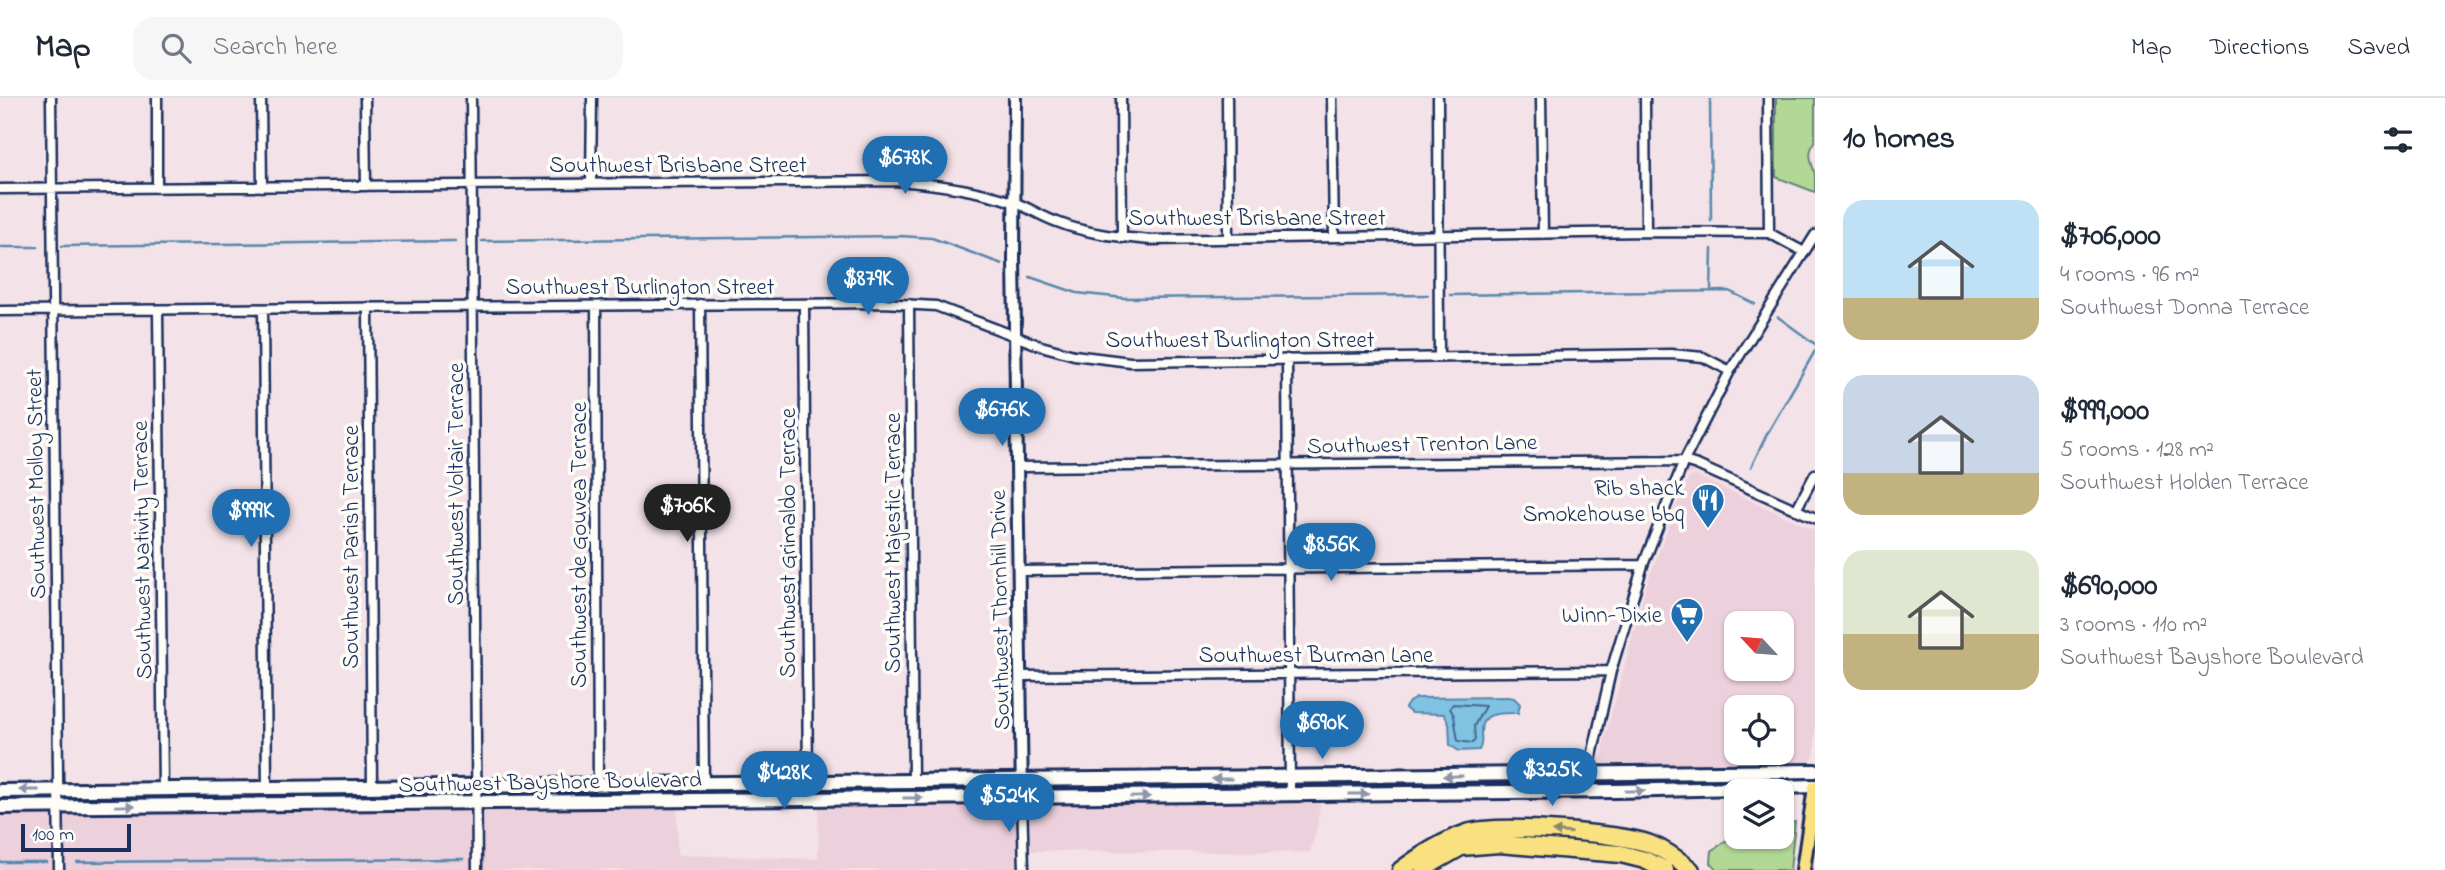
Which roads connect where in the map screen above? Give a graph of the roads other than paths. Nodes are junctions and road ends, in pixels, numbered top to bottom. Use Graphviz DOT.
graph roads {
  1 [pos="51,98"];
  2 [pos="157,98"];
  3 [pos="261,98"];
  4 [pos="365,98"];
  5 [pos="471,98"];
  6 [pos="592,98"];
  7 [pos="1015,98"];
  8 [pos="1121,98"];
  9 [pos="1227,98"];
  10 [pos="1332,98"];
  11 [pos="1437,98"];
  12 [pos="1541,98"];
  13 [pos="1645,98"];
  14 [pos="1768,98"];
  15 [pos="591,183"];
  16 [pos="472,185"];
  17 [pos="366,186"];
  18 [pos="262,187"];
  19 [pos="157,188"];
  20 [pos="52,189"];
  21 [pos="0,190"];
  22 [pos="1015,202"];
  23 [pos="1646,232"];
  24 [pos="1769,233"];
  25 [pos="1543,234"];
  26 [pos="1815,235"];
  27 [pos="1439,236"];
  28 [pos="1334,237"];
  29 [pos="1122,238"];
  30 [pos="1228,238"];
  31 [pos="1804,252"];
  32 [pos="699,304"];
  33 [pos="804,304"];
  34 [pos="909,304"];
  35 [pos="473,306"];
  36 [pos="596,306"];
  37 [pos="368,307"];
  38 [pos="264,309"];
  39 [pos="158,310"];
  40 [pos="0,311"];
  41 [pos="53,311"];
  42 [pos="1017,337"];
  43 [pos="1439,357"];
  44 [pos="1287,359"];
  45 [pos="1730,371"];
  46 [pos="1684,461"];
  47 [pos="1289,464"];
  48 [pos="1018,467"];
  49 [pos="1815,474"];
  50 [pos="1796,510"];
  51 [pos="1815,518"];
  52 [pos="1643,565"];
  53 [pos="1289,569"];
  54 [pos="1020,571"];
  55 [pos="1611,671"];
  56 [pos="1291,673"];
  57 [pos="1020,676"];
  58 [pos="1815,771"];
  59 [pos="1652,772"];
  60 [pos="1588,774"];
  61 [pos="1291,778"];
  62 [pos="1021,780"];
  63 [pos="893,782"];
  64 [pos="913,782"];
  65 [pos="808,783"];
  66 [pos="704,784"];
  67 [pos="598,785"];
  68 [pos="477,786"];
  69 [pos="353,787"];
  70 [pos="372,787"];
  71 [pos="1815,787"];
  72 [pos="267,788"];
  73 [pos="58,790"];
  74 [pos="163,790"];
  75 [pos="0,791"];
  76 [pos="1595,791"];
  77 [pos="1512,792"];
  78 [pos="1290,794"];
  79 [pos="1022,798"];
  80 [pos="833,799"];
  81 [pos="733,800"];
  82 [pos="477,803"];
  83 [pos="275,805"];
  84 [pos="184,806"];
  85 [pos="0,807"];
  86 [pos="57,807"];
  87 [pos="1477,846"];
  88 [pos="1416,866"];
  89 [pos="58,870"];
  90 [pos="477,870"];
  91 [pos="1024,870"];
  92 [pos="1401,870"];
  93 [pos="1436,870"];
  94 [pos="1665,870"];
  95 [pos="1691,870"];
  96 [pos="1803,870"];
  1 -- 20 [label="street, Southwest Molloy Street"];
  2 -- 19 [label="street"];
  3 -- 18 [label="street"];
  4 -- 17 [label="street"];
  5 -- 16 [label="street, Southwest Voltair Terrace"];
  6 -- 15 [label="street"];
  7 -- 22 [label="street, Southwest Thornhill Drive"];
  8 -- 29 [label="street"];
  9 -- 30 [label="street"];
  10 -- 28 [label="street"];
  11 -- 27 [label="street"];
  12 -- 25 [label="street"];
  13 -- 23 [label="street"];
  14 -- 24 [label="street"];
  15 -- 16 [label="street, Southwest Brisbane Street"];
  15 -- 22 [label="street, Southwest Brisbane Street"];
  16 -- 17 [label="street, Southwest Brisbane Street"];
  16 -- 35 [label="street, Southwest Voltair Terrace"];
  17 -- 18 [label="street, Southwest Brisbane Street"];
  18 -- 19 [label="street, Southwest Brisbane Street"];
  19 -- 20 [label="street, Southwest Brisbane Street"];
  20 -- 21 [label="street, Southwest Brisbane Street"];
  20 -- 41 [label="street, Southwest Molloy Street"];
  22 -- 29 [label="street, Southwest Brisbane Street"];
  22 -- 42 [label="street, Southwest Thornhill Drive"];
  23 -- 24 [label="street, Southwest Brisbane Street"];
  23 -- 25 [label="street, Southwest Brisbane Street"];
  24 -- 31 [label="street, Southwest Brisbane Street"];
  25 -- 27 [label="street, Southwest Brisbane Street"];
  26 -- 31 [label="street"];
  27 -- 28 [label="street, Southwest Brisbane Street"];
  27 -- 43 [label="street"];
  28 -- 30 [label="street, Southwest Brisbane Street"];
  29 -- 30 [label="street, Southwest Brisbane Street"];
  31 -- 45 [label="street"];
  32 -- 33 [label="street, Southwest Burlington Street"];
  32 -- 36 [label="street, Southwest Burlington Street"];
  32 -- 66 [label="street"];
  33 -- 34 [label="street, Southwest Burlington Street"];
  33 -- 65 [label="street, Southwest Grimaldo Terrace"];
  34 -- 42 [label="street, Southwest Burlington Street"];
  34 -- 64 [label="street, Southwest Majestic Terrace"];
  35 -- 36 [label="street, Southwest Burlington Street"];
  35 -- 37 [label="street, Southwest Burlington Street"];
  35 -- 68 [label="street, Southwest Voltair Terrace"];
  36 -- 67 [label="street, Southwest de Gouvea Terrace"];
  37 -- 38 [label="street, Southwest Burlington Street"];
  37 -- 70 [label="street, Southwest Parish Terrace"];
  38 -- 39 [label="street, Southwest Burlington Street"];
  38 -- 72 [label="street"];
  39 -- 41 [label="street, Southwest Burlington Street"];
  39 -- 74 [label="street, Southwest Nativity Terrace"];
  40 -- 41 [label="street, Southwest Burlington Street"];
  41 -- 73 [label="street, Southwest Molloy Street"];
  42 -- 44 [label="street, Southwest Burlington Street"];
  42 -- 48 [label="street, Southwest Thornhill Drive"];
  43 -- 44 [label="street, Southwest Burlington Street"];
  43 -- 45 [label="street, Southwest Burlington Street"];
  44 -- 47 [label="street"];
  45 -- 46 [label="street"];
  46 -- 47 [label="street, Southwest Trenton Lane"];
  46 -- 50 [label="street, Southwest Trenton Lane"];
  46 -- 52 [label="street"];
  47 -- 48 [label="street, Southwest Trenton Lane"];
  47 -- 53 [label="street"];
  48 -- 54 [label="street, Southwest Thornhill Drive"];
  49 -- 50 [label="street"];
  50 -- 51 [label="street, Southwest Trenton Lane"];
  52 -- 53 [label="street"];
  52 -- 55 [label="street"];
  53 -- 54 [label="street"];
  53 -- 56 [label="street"];
  54 -- 57 [label="street, Southwest Thornhill Drive"];
  55 -- 56 [label="street, Southwest Burman Lane"];
  55 -- 60 [label="street"];
  56 -- 57 [label="street, Southwest Burman Lane"];
  56 -- 61 [label="street"];
  57 -- 62 [label="street, Southwest Thornhill Drive"];
  58 -- 59 [label="main road, Southwest Bayshore Boulevard"];
  59 -- 60 [label="main road, Southwest Bayshore Boulevard"];
  59 -- 76 [label="main road"];
  60 -- 61 [label="main road, Southwest Bayshore Boulevard, one-way"];
  60 -- 77 [label="main road"];
  61 -- 62 [label="main road, Southwest Bayshore Boulevard, one-way"];
  61 -- 78 [label="street"];
  62 -- 64 [label="main road, Southwest Bayshore Boulevard"];
  62 -- 79 [label="street, Southwest Thornhill Drive"];
  63 -- 64 [label="main road, Southwest Bayshore Boulevard"];
  63 -- 65 [label="main road, Southwest Bayshore Boulevard"];
  63 -- 80 [label="main road"];
  65 -- 66 [label="main road, Southwest Bayshore Boulevard"];
  65 -- 81 [label="main road"];
  66 -- 67 [label="main road, Southwest Bayshore Boulevard"];
  67 -- 68 [label="main road, Southwest Bayshore Boulevard"];
  68 -- 70 [label="main road, Southwest Bayshore Boulevard"];
  68 -- 82 [label="street, Southwest Voltair Terrace"];
  69 -- 70 [label="main road, Southwest Bayshore Boulevard"];
  69 -- 72 [label="main road, Southwest Bayshore Boulevard"];
  69 -- 83 [label="main road"];
  76 -- 71 [label="main road, Southwest Bayshore Boulevard, one-way"];
  71 -- 96 [label="main road"];
  72 -- 74 [label="main road, Southwest Bayshore Boulevard"];
  72 -- 84 [label="main road"];
  73 -- 74 [label="main road, Southwest Bayshore Boulevard"];
  73 -- 75 [label="main road, Southwest Bayshore Boulevard, one-way"];
  73 -- 86 [label="street, Southwest Molloy Street"];
  76 -- 77 [label="main road, Southwest Bayshore Boulevard"];
  78 -- 77 [label="main road, Southwest Bayshore Boulevard, one-way"];
  79 -- 78 [label="main road, Southwest Bayshore Boulevard, one-way"];
  80 -- 79 [label="main road, Southwest Bayshore Boulevard, one-way"];
  79 -- 91 [label="street, Southwest Thornhill Drive"];
  80 -- 81 [label="main road, Southwest Bayshore Boulevard"];
  81 -- 82 [label="main road, Southwest Bayshore Boulevard"];
  82 -- 83 [label="main road, Southwest Bayshore Boulevard"];
  82 -- 90 [label="street, Southwest Voltair Terrace"];
  83 -- 84 [label="main road, Southwest Bayshore Boulevard"];
  86 -- 84 [label="main road, Southwest Bayshore Boulevard, one-way"];
  85 -- 86 [label="main road, Southwest Bayshore Boulevard"];
  86 -- 89 [label="street, Southwest Molloy Street"];
  87 -- 88 [label="highway"];
  87 -- 93 [label="highway"];
  87 -- 94 [label="highway"];
  88 -- 92 [label="highway"];
  95 -- 88 [label="highway, one-way"];
}
